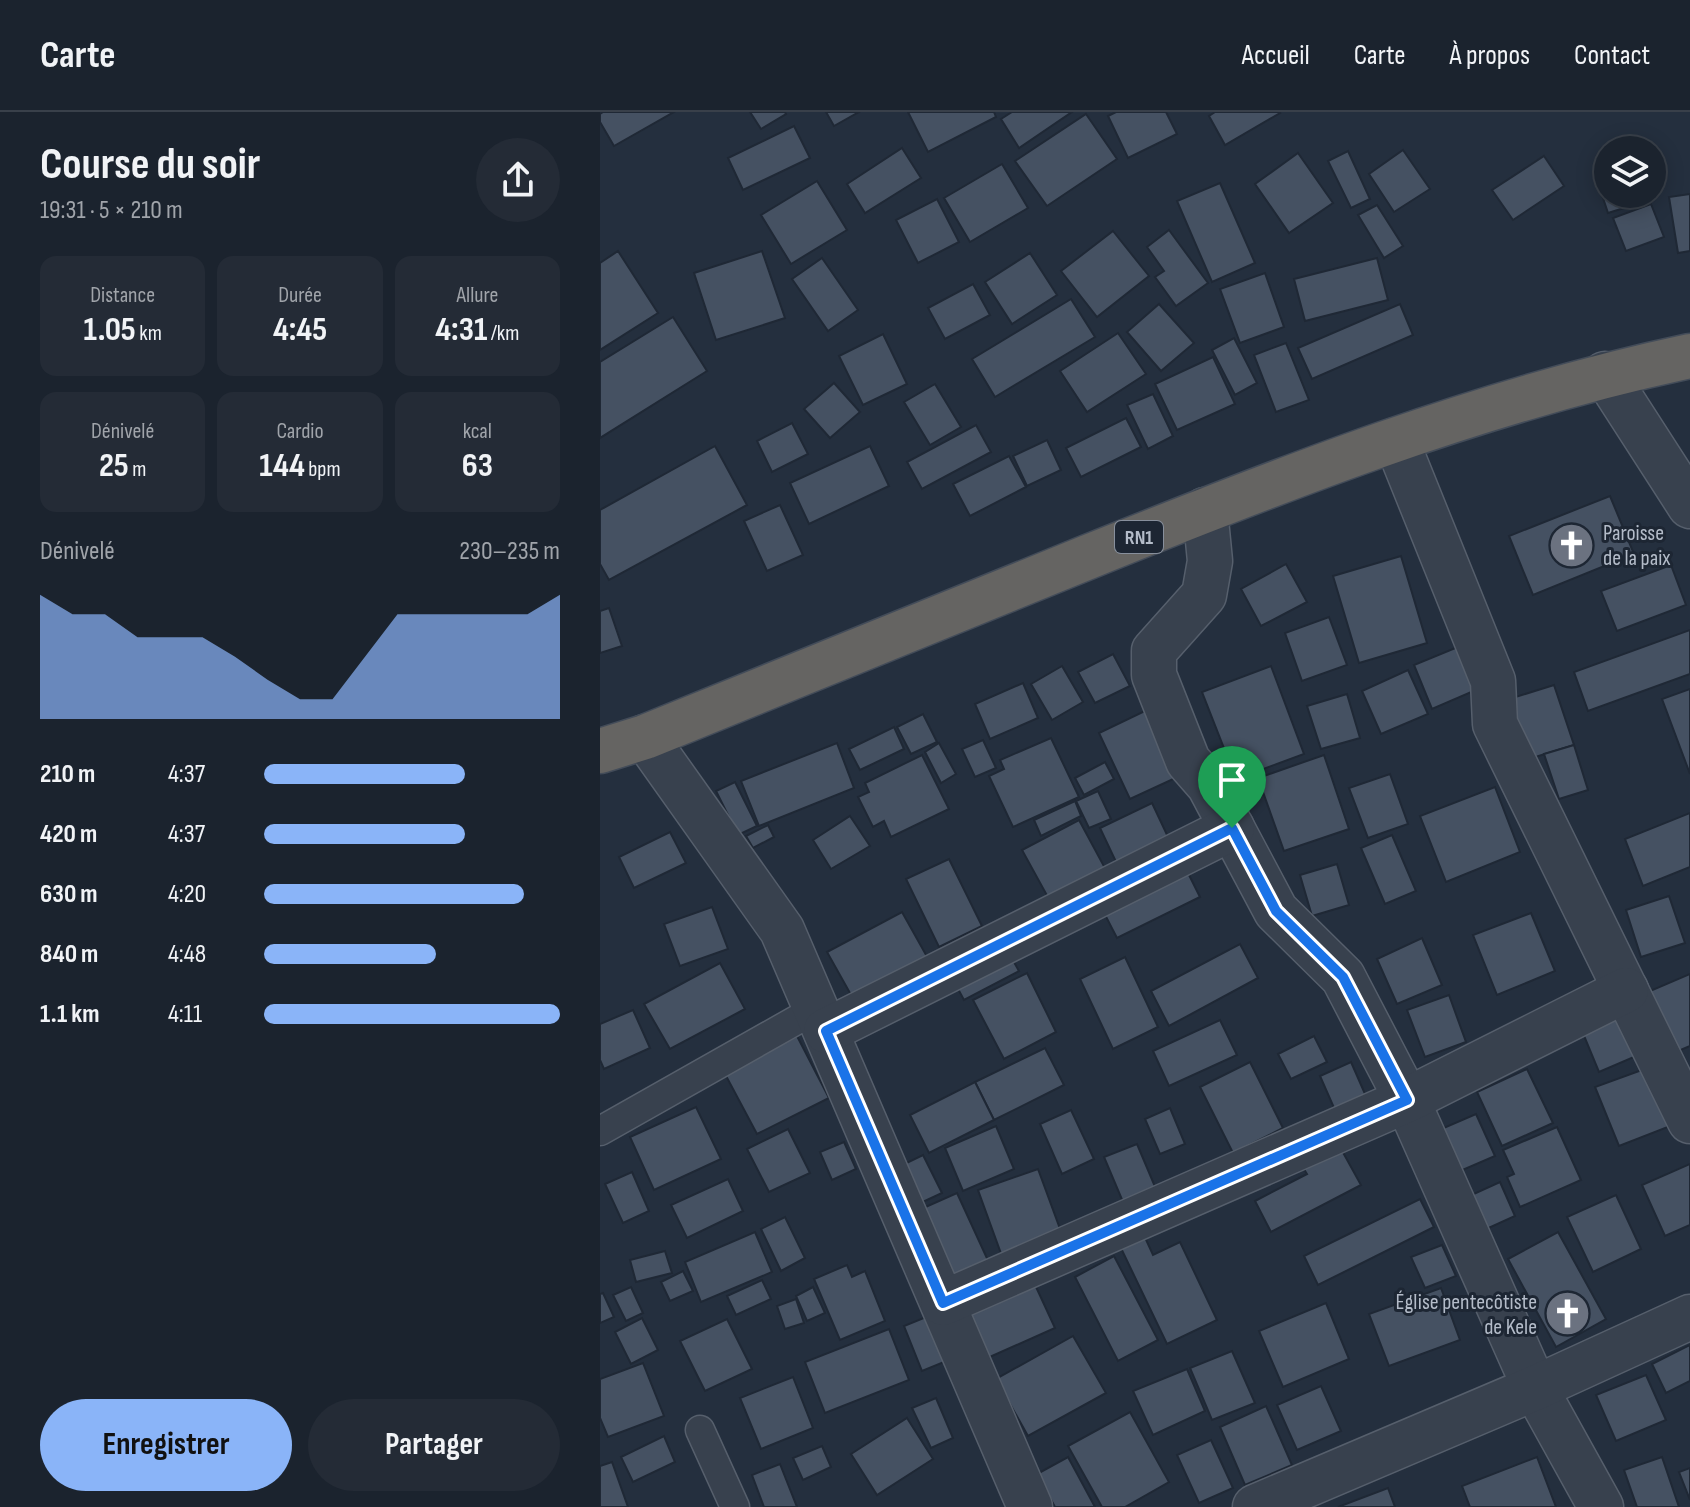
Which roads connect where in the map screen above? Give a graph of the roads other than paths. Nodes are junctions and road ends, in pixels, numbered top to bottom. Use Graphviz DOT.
graph roads {
  1 [pos="1690,356"];
  2 [pos="1605,374"];
  3 [pos="1396,440"];
  4 [pos="1690,506"];
  5 [pos="1205,510"];
  6 [pos="645,737"];
  7 [pos="600,751"];
  8 [pos="1232,828"];
  9 [pos="1626,990"];
  10 [pos="821,1020"];
  11 [pos="1407,1100"];
  12 [pos="1690,1121"];
  13 [pos="600,1131"];
  14 [pos="943,1303"];
  15 [pos="1690,1317"];
  16 [pos="1535,1388"];
  17 [pos="700,1430"];
  18 [pos="1298,1498"];
  19 [pos="735,1507"];
  20 [pos="1030,1507"];
  21 [pos="1255,1507"];
  22 [pos="1601,1507"];
  1 -- 2 [label="highway, RN1"];
  2 -- 3 [label="highway, RN1"];
  2 -- 4 [label="street"];
  3 -- 5 [label="highway, RN1"];
  3 -- 9 [label="street"];
  5 -- 6 [label="highway, RN1"];
  5 -- 8 [label="street"];
  6 -- 7 [label="highway, RN1"];
  6 -- 10 [label="street"];
  8 -- 10 [label="street"];
  8 -- 11 [label="street"];
  9 -- 11 [label="street"];
  9 -- 12 [label="street"];
  10 -- 13 [label="lane"];
  10 -- 14 [label="street"];
  11 -- 14 [label="street"];
  11 -- 16 [label="street"];
  14 -- 20 [label="street"];
  15 -- 16 [label="street"];
  16 -- 18 [label="street"];
  16 -- 22 [label="street"];
  17 -- 19 [label="lane"];
  18 -- 21 [label="street"];
}
